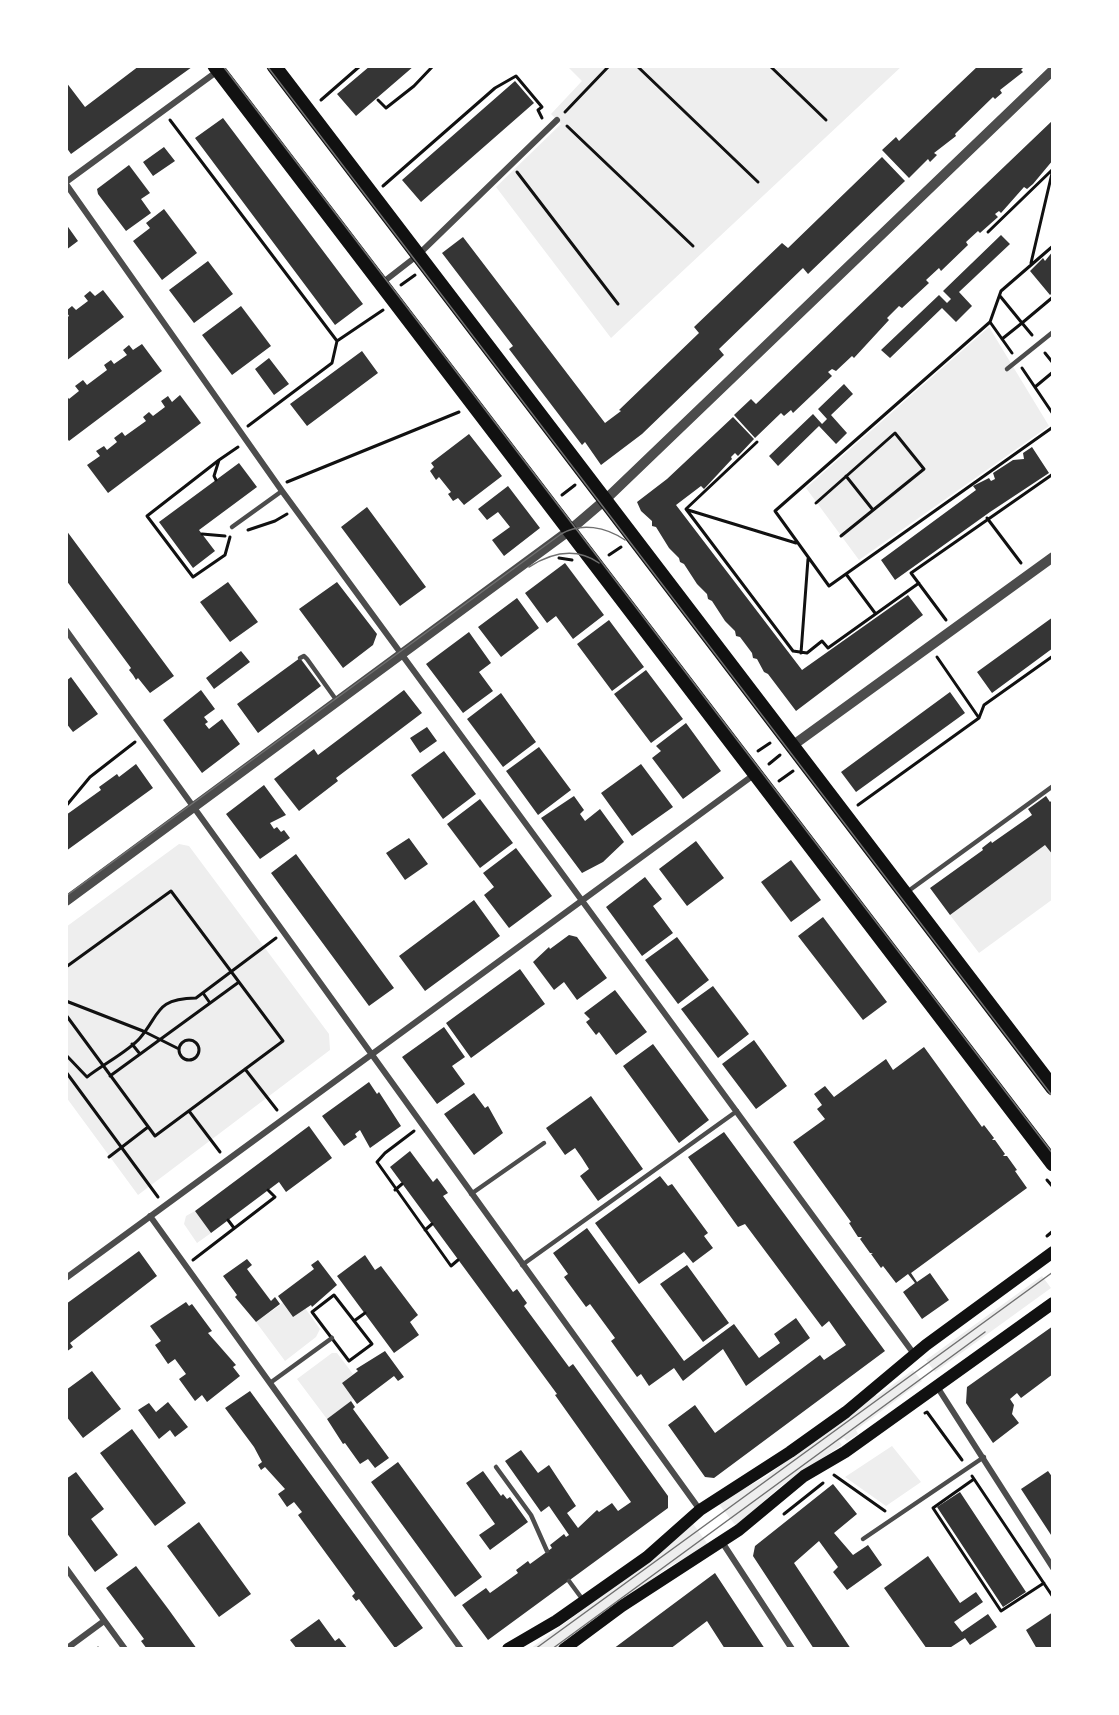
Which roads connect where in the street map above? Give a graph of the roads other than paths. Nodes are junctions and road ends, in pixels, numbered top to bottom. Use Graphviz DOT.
graph roads {
  1 [pos="274,66"];
  2 [pos="219,67"];
  3 [pos="1052,74"];
  4 [pos="558,119"];
  5 [pos="66,184"];
  6 [pos="418,255"];
  7 [pos="382,283"];
  8 [pos="1053,333"];
  9 [pos="1008,369"];
  10 [pos="280,488"];
  11 [pos="605,500"];
  12 [pos="232,527"];
  13 [pos="570,530"];
  14 [pos="1053,557"];
  15 [pos="66,630"];
  16 [pos="403,653"];
  17 [pos="300,658"];
  18 [pos="337,702"];
  19 [pos="792,746"];
  20 [pos="755,774"];
  21 [pos="1053,786"];
  22 [pos="193,806"];
  23 [pos="905,893"];
  24 [pos="66,900"];
  25 [pos="584,900"];
  26 [pos="372,1054"];
  27 [pos="1053,1088"];
  28 [pos="737,1111"];
  29 [pos="544,1143"];
  30 [pos="1051,1160"];
  31 [pos="471,1194"];
  32 [pos="150,1216"];
  33 [pos="1053,1252"];
  34 [pos="522,1265"];
  35 [pos="66,1278"];
  36 [pos="1053,1303"];
  37 [pos="332,1338"];
  38 [pos="914,1354"];
  39 [pos="270,1383"];
  40 [pos="936,1385"];
  41 [pos="984,1456"];
  42 [pos="496,1467"];
  43 [pos="700,1510"];
  44 [pos="862,1539"];
  45 [pos="722,1542"];
  46 [pos="547,1551"];
  47 [pos="66,1568"];
  48 [pos="1053,1568"];
  49 [pos="569,1581"];
  50 [pos="584,1601"];
  51 [pos="105,1621"];
  52 [pos="66,1648"];
  53 [pos="125,1649"];
  54 [pos="461,1649"];
  55 [pos="508,1649"];
  56 [pos="564,1649"];
  57 [pos="792,1649"];
  1 -- 6 [label="main road"];
  2 -- 5 [label="street"];
  2 -- 7 [label="main road"];
  3 -- 11 [label="street"];
  4 -- 6 [label="street"];
  5 -- 10 [label="street"];
  6 -- 7 [label="street"];
  6 -- 11 [label="main road"];
  7 -- 13 [label="main road"];
  8 -- 9 [label="lane"];
  10 -- 12 [label="lane"];
  10 -- 16 [label="street"];
  11 -- 13 [label="street"];
  11 -- 19 [label="main road"];
  13 -- 16 [label="street"];
  13 -- 20 [label="main road"];
  14 -- 19 [label="street"];
  15 -- 22 [label="street"];
  16 -- 18 [label="street"];
  16 -- 25 [label="street"];
  17 -- 18 [label="lane"];
  18 -- 22 [label="street"];
  19 -- 23 [label="main road"];
  20 -- 25 [label="street"];
  20 -- 30 [label="main road"];
  21 -- 23 [label="lane"];
  22 -- 24 [label="street"];
  22 -- 26 [label="street"];
  23 -- 27 [label="main road"];
  25 -- 26 [label="street"];
  25 -- 28 [label="street"];
  26 -- 31 [label="street"];
  26 -- 32 [label="street"];
  28 -- 34 [label="lane"];
  28 -- 38 [label="street"];
  29 -- 31 [label="lane"];
  31 -- 34 [label="street"];
  32 -- 35 [label="street"];
  32 -- 39 [label="street"];
  33 -- 38 [label="main road"];
  34 -- 43 [label="street"];
  36 -- 40 [label="main road"];
  37 -- 39 [label="lane"];
  38 -- 43 [label="main road"];
  39 -- 54 [label="street"];
  40 -- 41 [label="street"];
  40 -- 45 [label="main road"];
  41 -- 44 [label="lane"];
  41 -- 48 [label="street"];
  42 -- 46 [label="lane"];
  43 -- 50 [label="main road"];
  45 -- 56 [label="main road"];
  45 -- 57 [label="street"];
  47 -- 51 [label="street"];
  49 -- 50 [label="lane"];
  50 -- 55 [label="main road"];
  51 -- 52 [label="street"];
  51 -- 53 [label="street"];
}
